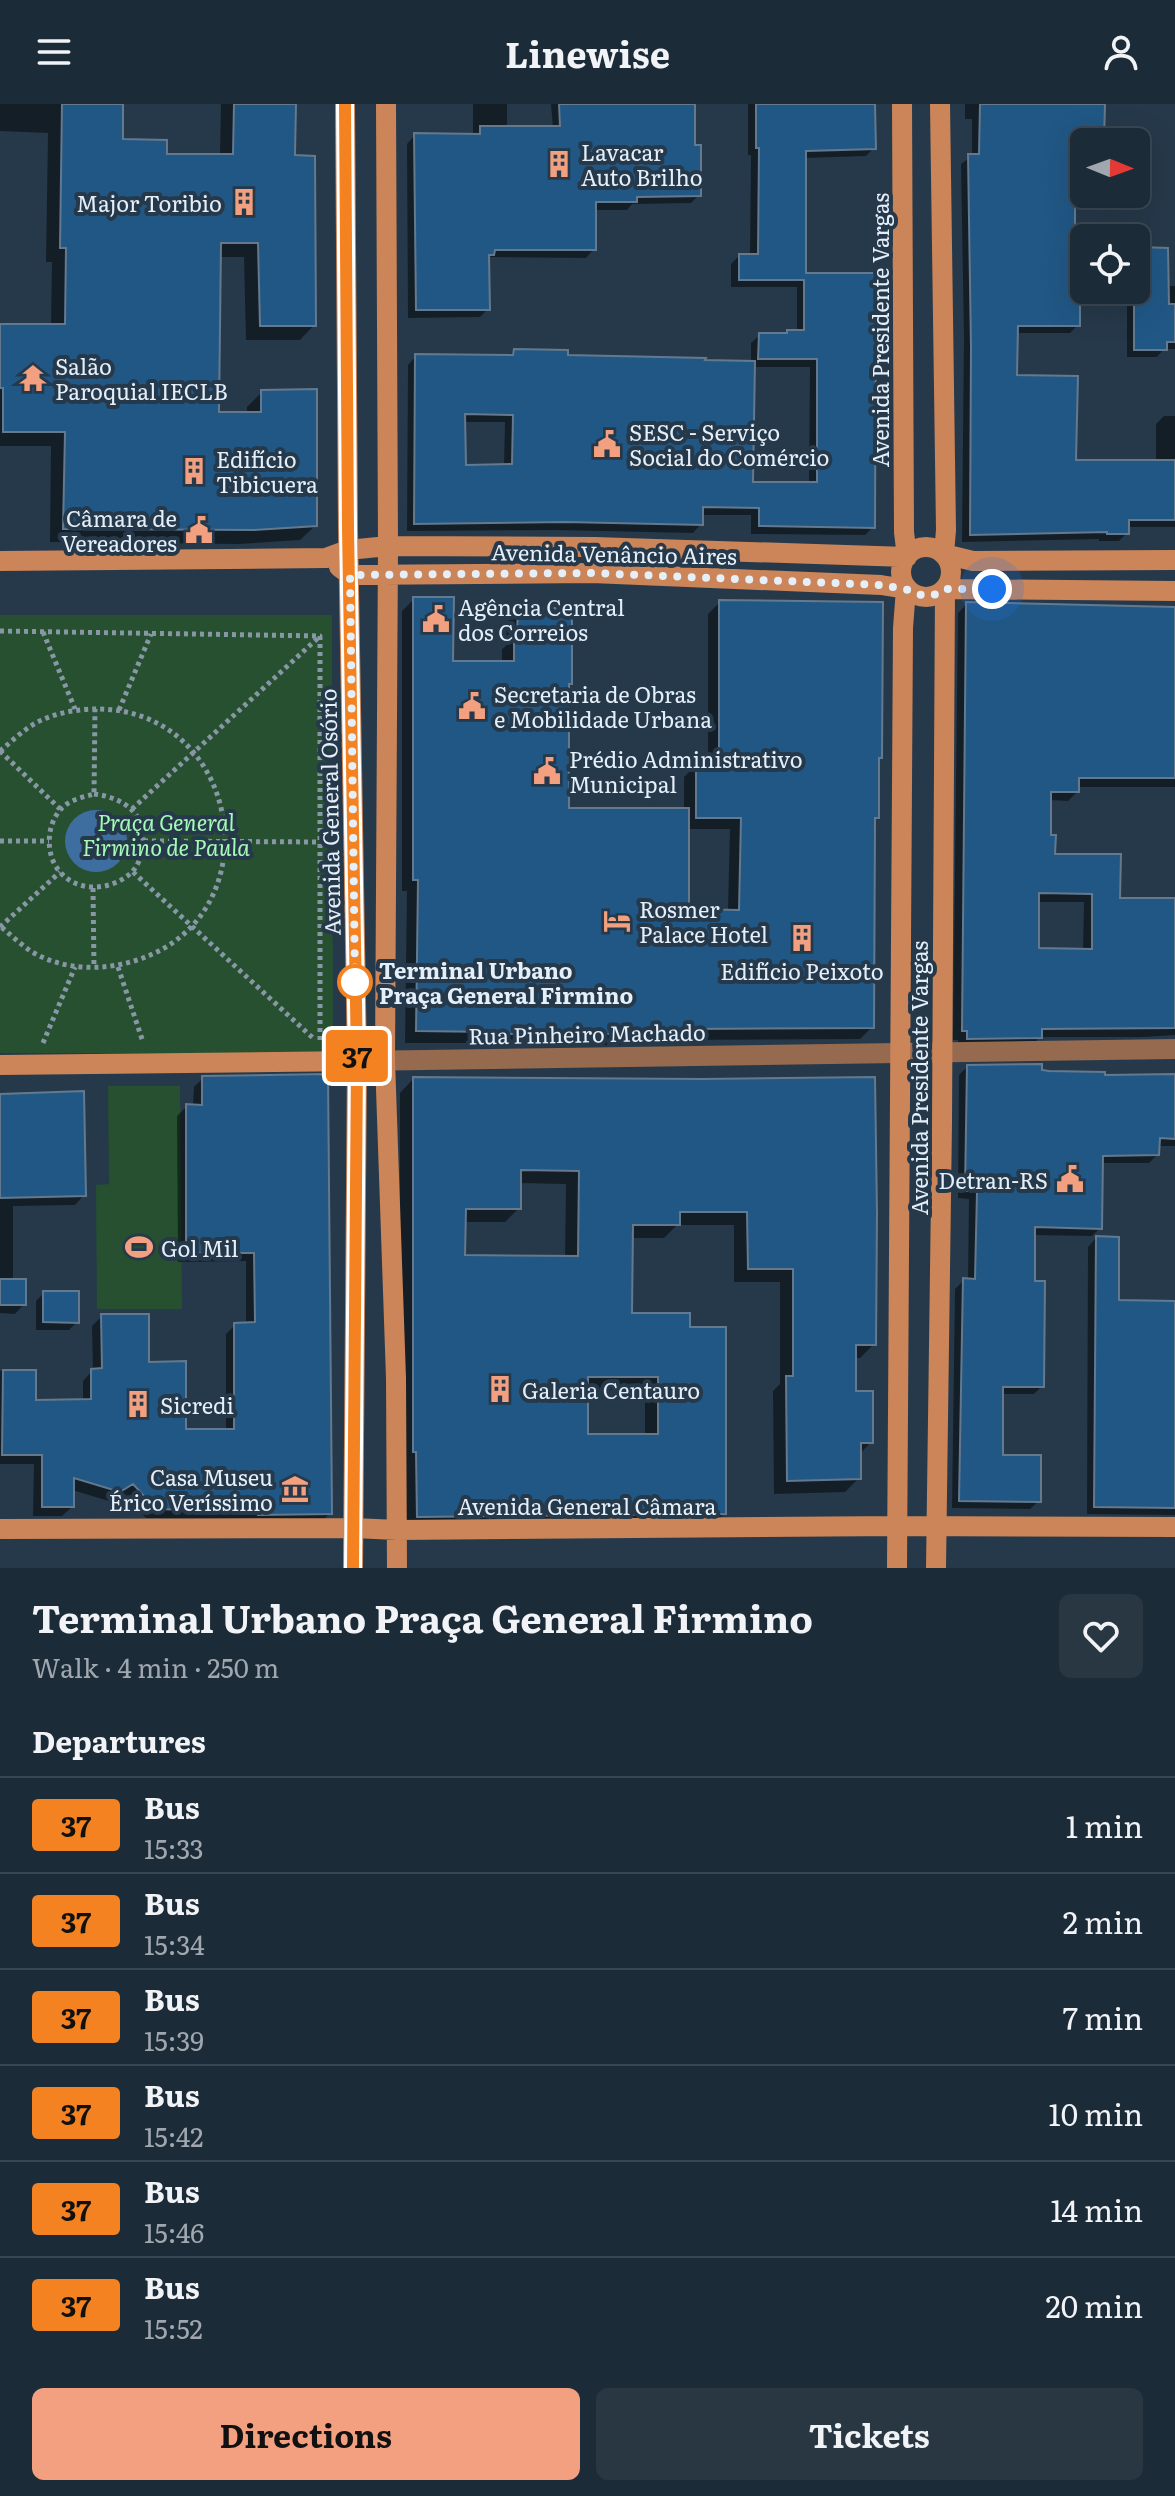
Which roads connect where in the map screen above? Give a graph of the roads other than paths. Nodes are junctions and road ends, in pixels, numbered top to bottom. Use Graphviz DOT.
graph roads {
  1 [pos="345,104"];
  2 [pos="386,104"];
  3 [pos="902,104"];
  4 [pos="940,104"];
  5 [pos="388,546"];
  6 [pos="594,547"];
  7 [pos="348,550"];
  8 [pos="944,554"];
  9 [pos="907,557"];
  10 [pos="326,558"];
  11 [pos="1175,560"];
  12 [pos="0,561"];
  13 [pos="592,573"];
  14 [pos="387,574"];
  15 [pos="350,575"];
  16 [pos="906,589"];
  17 [pos="945,589"];
  18 [pos="1175,591"];
  19 [pos="1175,1049"];
  20 [pos="942,1051"];
  21 [pos="900,1052"];
  22 [pos="385,1060"];
  23 [pos="357,1061"];
  24 [pos="0,1065"];
  25 [pos="898,1526"];
  26 [pos="938,1527"];
  27 [pos="1175,1527"];
  28 [pos="354,1528"];
  29 [pos="0,1529"];
  30 [pos="397,1530"];
  31 [pos="353,1568"];
  32 [pos="397,1568"];
  33 [pos="897,1568"];
  34 [pos="936,1568"];
  1 -- 7 [label="main road, Avenida General Osório"];
  2 -- 5 [label="main road"];
  3 -- 9 [label="main road, Avenida Presidente Vargas"];
  4 -- 8 [label="main road"];
  5 -- 6 [label="main road, Avenida Venâncio Aires"];
  5 -- 7 [label="main road, Avenida Venâncio Aires"];
  5 -- 14 [label="main road"];
  6 -- 9 [label="main road, Avenida Venâncio Aires"];
  6 -- 13 [label="main road"];
  7 -- 10 [label="main road, Avenida Venâncio Aires"];
  7 -- 15 [label="main road, Avenida General Osório"];
  8 -- 9 [label="main road"];
  8 -- 11 [label="main road"];
  8 -- 17 [label="main road"];
  9 -- 16 [label="main road"];
  10 -- 12 [label="main road, Avenida Venâncio Aires"];
  10 -- 15 [label="main road"];
  13 -- 14 [label="main road, Avenida Venâncio Aires"];
  13 -- 16 [label="main road, Avenida Venâncio Aires"];
  14 -- 15 [label="main road, Avenida Venâncio Aires"];
  14 -- 22 [label="main road"];
  15 -- 23 [label="main road, Avenida General Osório"];
  16 -- 17 [label="main road"];
  16 -- 21 [label="main road, Avenida Presidente Vargas"];
  17 -- 18 [label="main road"];
  17 -- 20 [label="main road, Avenida Presidente Vargas"];
  19 -- 20 [label="street, Rua Pinheiro Machado"];
  20 -- 21 [label="street, Rua Pinheiro Machado"];
  20 -- 26 [label="main road, Avenida Presidente Vargas"];
  21 -- 22 [label="street, Rua Pinheiro Machado"];
  21 -- 25 [label="main road, Avenida Presidente Vargas"];
  22 -- 23 [label="street, Rua Pinheiro Machado"];
  22 -- 30 [label="main road"];
  23 -- 24 [label="main road, Rua Pinheiro Machado"];
  23 -- 28 [label="main road, Avenida General Osório"];
  25 -- 26 [label="main road, Avenida General Câmara"];
  25 -- 30 [label="main road, Avenida General Câmara"];
  25 -- 33 [label="main road, Avenida Presidente Vargas"];
  26 -- 27 [label="main road, Avenida General Câmara"];
  26 -- 34 [label="main road, Avenida Presidente Vargas"];
  28 -- 29 [label="main road, Avenida General Câmara"];
  28 -- 30 [label="main road, Avenida General Câmara"];
  28 -- 31 [label="main road, Avenida General Osório"];
  30 -- 32 [label="main road"];
}
